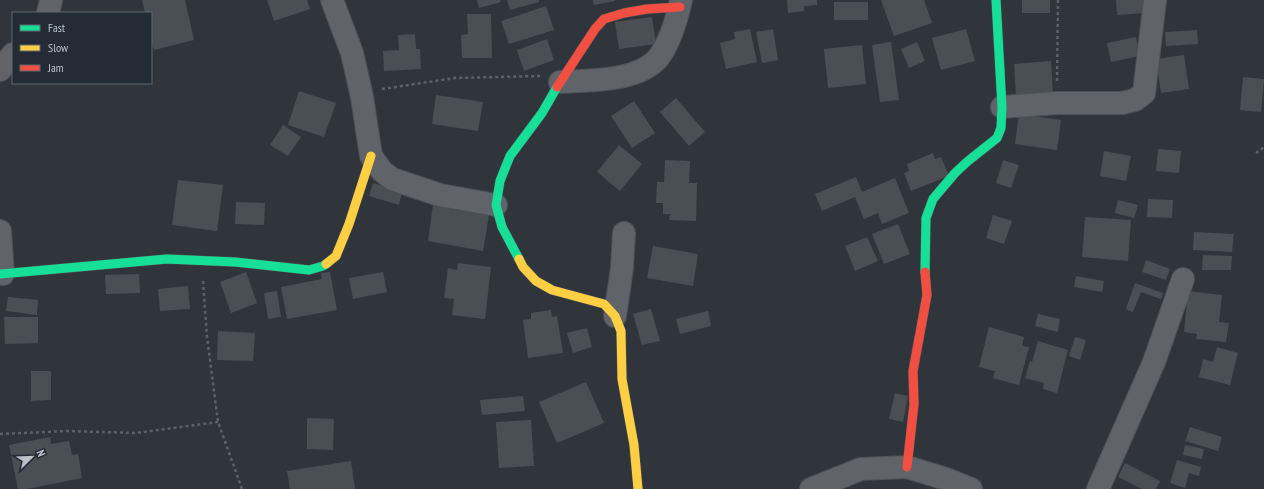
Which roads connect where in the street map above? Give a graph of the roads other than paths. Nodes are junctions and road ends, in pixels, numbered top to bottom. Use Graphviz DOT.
graph roads {
  1 [pos="52,0"];
  2 [pos="332,0"];
  3 [pos="996,0"];
  4 [pos="1155,0"];
  5 [pos="681,4"];
  6 [pos="48,12"];
  7 [pos="12,55"];
  8 [pos="0,70"];
  9 [pos="562,79"];
  10 [pos="1002,107"];
  11 [pos="371,156"];
  12 [pos="496,205"];
  13 [pos="0,231"];
  14 [pos="624,233"];
  15 [pos="2,274"];
  16 [pos="1183,279"];
  17 [pos="614,316"];
  18 [pos="907,467"];
  19 [pos="944,484"];
  20 [pos="638,489"];
  21 [pos="811,489"];
  22 [pos="971,489"];
  23 [pos="1098,489"];
  1 -- 6 [label="street"];
  2 -- 11 [label="street"];
  3 -- 10 [label="street"];
  4 -- 10 [label="street"];
  5 -- 9 [label="street"];
  5 -- 9 [label="street"];
  7 -- 8 [label="street"];
  9 -- 12 [label="street"];
  10 -- 18 [label="street"];
  11 -- 12 [label="street"];
  11 -- 15 [label="street"];
  12 -- 17 [label="street"];
  13 -- 15 [label="street"];
  14 -- 17 [label="street"];
  16 -- 23 [label="street"];
  17 -- 20 [label="street"];
  18 -- 19 [label="street"];
  18 -- 21 [label="street"];
  19 -- 22 [label="street"];
}
